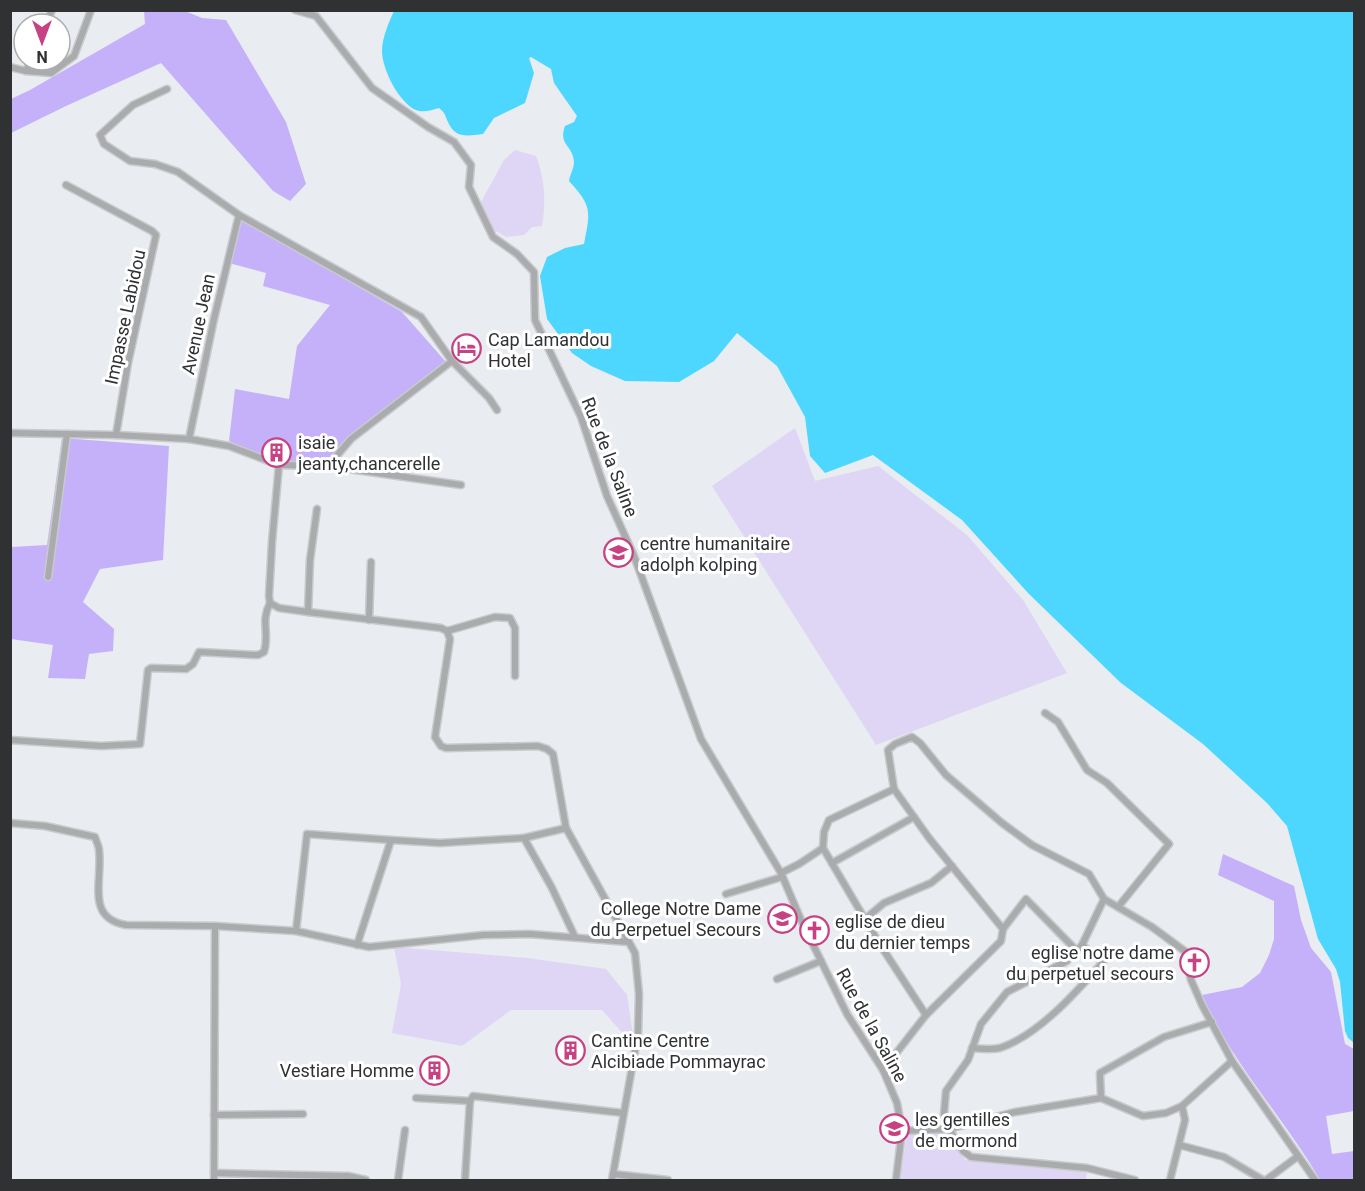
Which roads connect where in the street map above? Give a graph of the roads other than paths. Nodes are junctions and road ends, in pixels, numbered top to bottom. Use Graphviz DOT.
graph roads {
  1 [pos="91,10"];
  2 [pos="295,10"];
  3 [pos="72,57"];
  4 [pos="167,88"];
  5 [pos="66,185"];
  6 [pos="238,215"];
  7 [pos="452,361"];
  8 [pos="496,410"];
  9 [pos="10,433"];
  10 [pos="67,434"];
  11 [pos="116,435"];
  12 [pos="189,440"];
  13 [pos="279,465"];
  14 [pos="328,466"];
  15 [pos="461,485"];
  16 [pos="317,509"];
  17 [pos="372,562"];
  18 [pos="48,577"];
  19 [pos="270,603"];
  20 [pos="308,612"];
  21 [pos="369,620"];
  22 [pos="447,631"];
  23 [pos="515,676"];
  24 [pos="1045,713"];
  25 [pos="10,740"];
  26 [pos="894,789"];
  27 [pos="914,817"];
  28 [pos="10,823"];
  29 [pos="566,828"];
  30 [pos="524,838"];
  31 [pos="392,840"];
  32 [pos="823,848"];
  33 [pos="832,862"];
  34 [pos="952,866"];
  35 [pos="782,875"];
  36 [pos="726,894"];
  37 [pos="1104,899"];
  38 [pos="1119,907"];
  39 [pos="865,919"];
  40 [pos="215,926"];
  41 [pos="1003,929"];
  42 [pos="296,931"];
  43 [pos="575,937"];
  44 [pos="628,942"];
  45 [pos="357,945"];
  46 [pos="1082,945"];
  47 [pos="1077,951"];
  48 [pos="821,961"];
  49 [pos="777,979"];
  50 [pos="926,1015"];
  51 [pos="1212,1022"];
  52 [pos="972,1048"];
  53 [pos="1232,1061"];
  54 [pos="883,1070"];
  55 [pos="416,1098"];
  56 [pos="1101,1098"];
  57 [pos="470,1101"];
  58 [pos="1182,1106"];
  59 [pos="623,1113"];
  60 [pos="303,1114"];
  61 [pos="214,1115"];
  62 [pos="949,1129"];
  63 [pos="405,1130"];
  64 [pos="902,1131"];
  65 [pos="1179,1145"];
  66 [pos="1297,1156"];
  67 [pos="214,1177"];
  68 [pos="613,1177"];
  69 [pos="348,1178"];
  70 [pos="366,1180"];
  71 [pos="398,1180"];
  72 [pos="465,1180"];
  73 [pos="668,1180"];
  74 [pos="896,1180"];
  75 [pos="1135,1180"];
  76 [pos="1170,1180"];
  77 [pos="1264,1180"];
  78 [pos="1315,1180"];
  1 -- 3 [label="street"];
  2 -- 35 [label="street, Rue de la Saline"];
  4 -- 6 [label="street"];
  5 -- 11 [label="street, Impasse Labidou"];
  6 -- 7 [label="street"];
  6 -- 12 [label="street, Avenue Jean"];
  7 -- 8 [label="street"];
  7 -- 14 [label="street"];
  9 -- 10 [label="street"];
  10 -- 11 [label="street"];
  10 -- 18 [label="street"];
  11 -- 12 [label="street"];
  12 -- 13 [label="street"];
  13 -- 14 [label="street"];
  13 -- 19 [label="street"];
  14 -- 15 [label="street"];
  16 -- 20 [label="street"];
  17 -- 21 [label="street"];
  19 -- 20 [label="street"];
  19 -- 25 [label="street"];
  20 -- 21 [label="street"];
  21 -- 22 [label="street"];
  22 -- 23 [label="street"];
  22 -- 29 [label="street"];
  24 -- 38 [label="street"];
  26 -- 27 [label="street"];
  26 -- 32 [label="street"];
  26 -- 37 [label="street"];
  27 -- 33 [label="street"];
  27 -- 34 [label="street"];
  28 -- 40 [label="street"];
  29 -- 30 [label="street"];
  29 -- 44 [label="street"];
  30 -- 31 [label="street"];
  30 -- 43 [label="street"];
  31 -- 42 [label="street"];
  31 -- 45 [label="street"];
  32 -- 33 [label="street"];
  32 -- 35 [label="street"];
  33 -- 39 [label="street"];
  34 -- 39 [label="street"];
  34 -- 41 [label="street"];
  35 -- 36 [label="street"];
  35 -- 48 [label="street, Rue de la Saline"];
  37 -- 38 [label="street"];
  37 -- 46 [label="street"];
  38 -- 51 [label="street"];
  39 -- 50 [label="street"];
  40 -- 42 [label="street"];
  40 -- 61 [label="street"];
  41 -- 47 [label="street"];
  41 -- 50 [label="street"];
  42 -- 45 [label="street"];
  43 -- 44 [label="street"];
  43 -- 45 [label="street"];
  44 -- 59 [label="street"];
  46 -- 47 [label="street"];
  46 -- 52 [label="street"];
  47 -- 52 [label="street"];
  48 -- 49 [label="street"];
  48 -- 54 [label="street, Rue de la Saline"];
  50 -- 54 [label="street"];
  51 -- 53 [label="street"];
  51 -- 56 [label="street"];
  52 -- 62 [label="street"];
  53 -- 58 [label="street"];
  53 -- 66 [label="street"];
  54 -- 64 [label="street, Rue de la Saline"];
  55 -- 57 [label="street"];
  56 -- 58 [label="street"];
  56 -- 62 [label="street"];
  57 -- 59 [label="street"];
  57 -- 72 [label="street"];
  58 -- 65 [label="street"];
  59 -- 68 [label="street"];
  60 -- 61 [label="street"];
  61 -- 67 [label="street"];
  62 -- 64 [label="street"];
  62 -- 75 [label="street"];
  63 -- 71 [label="street"];
  64 -- 74 [label="street, Rue de la Saline"];
  65 -- 76 [label="street"];
  65 -- 77 [label="street"];
  66 -- 77 [label="street"];
  66 -- 78 [label="street"];
  67 -- 69 [label="street"];
  68 -- 73 [label="street"];
  69 -- 70 [label="street"];
}
